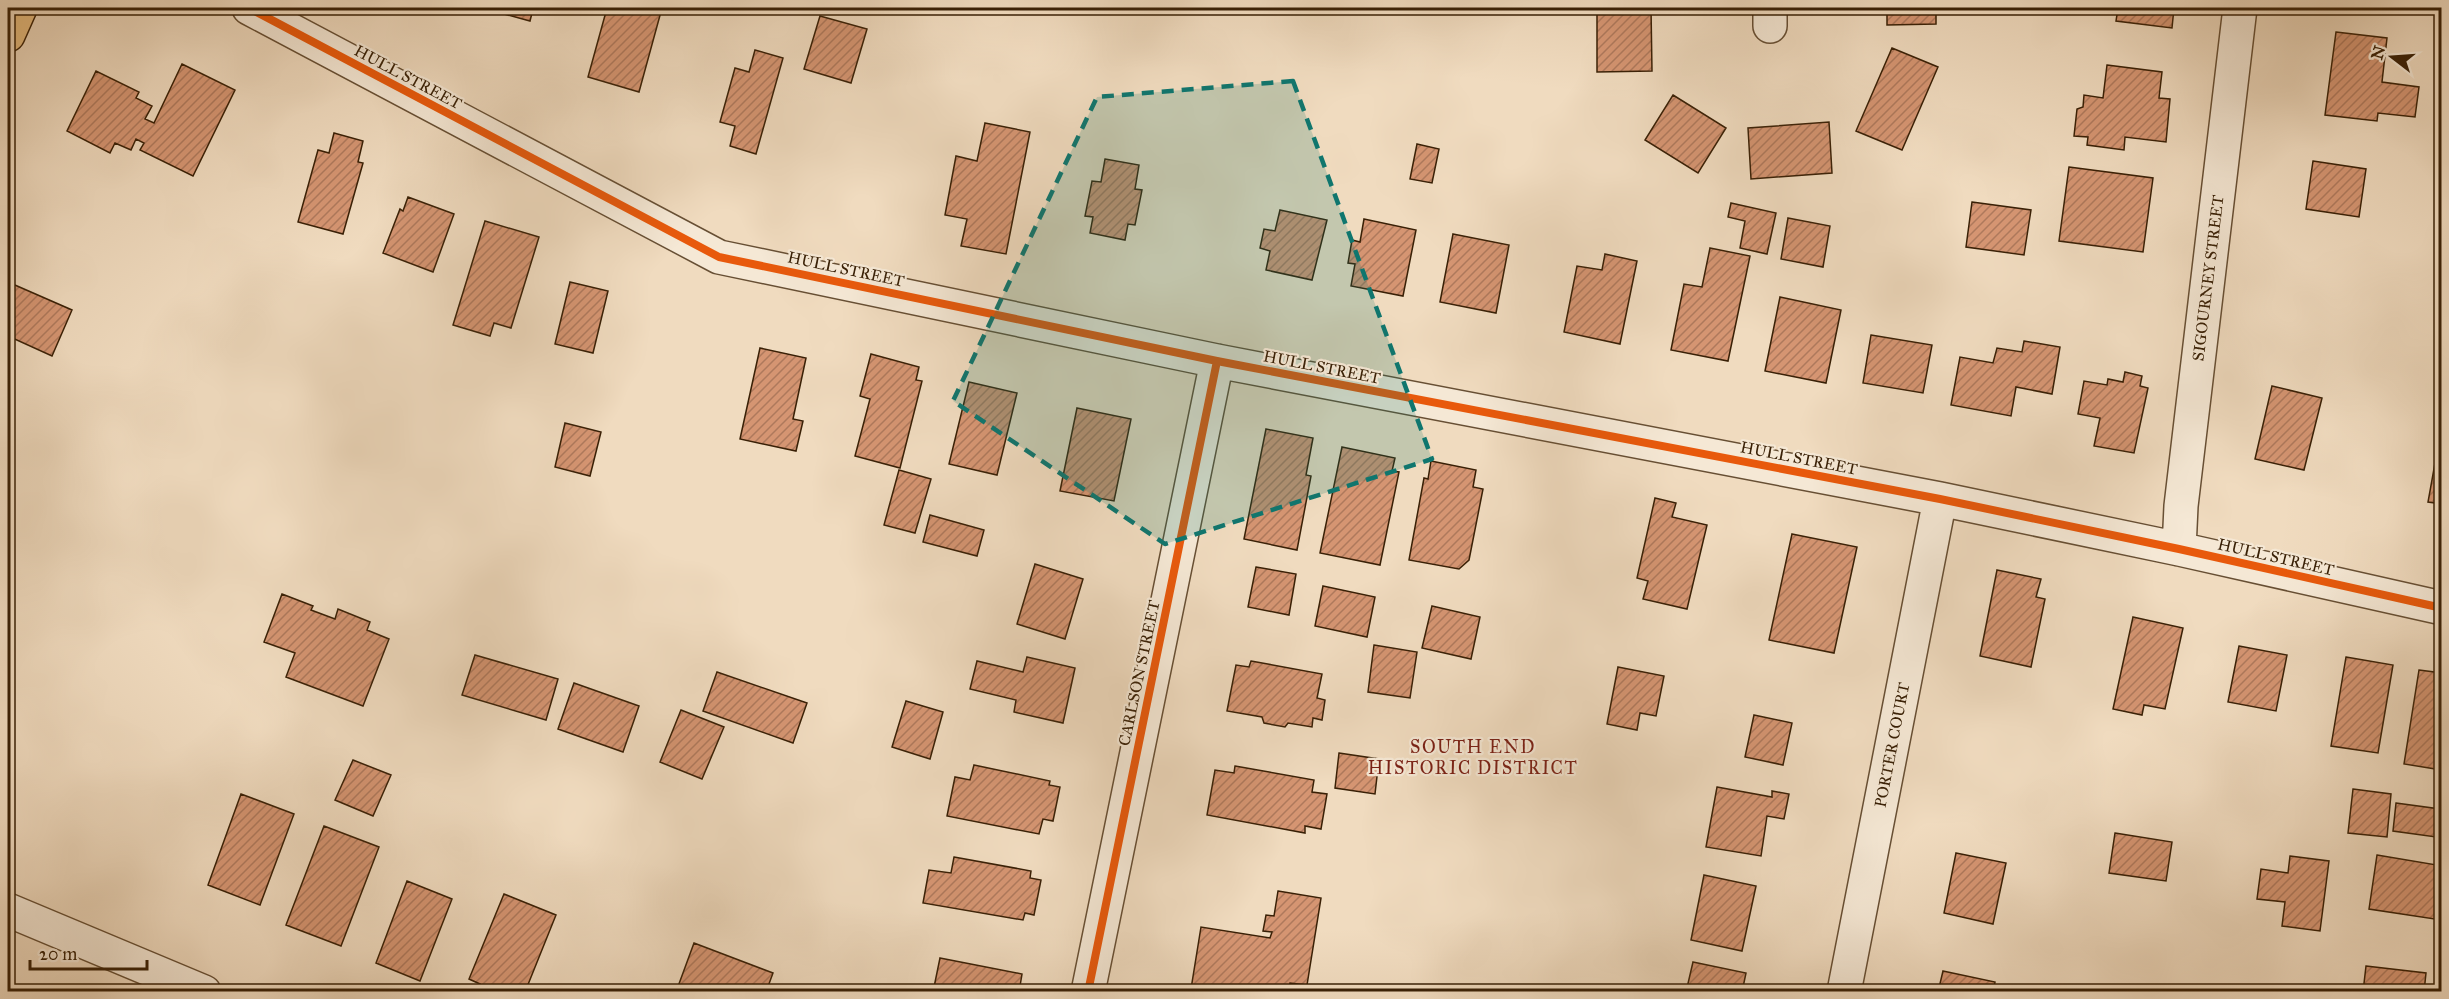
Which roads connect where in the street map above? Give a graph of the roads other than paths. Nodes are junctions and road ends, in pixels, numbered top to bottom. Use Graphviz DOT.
graph roads {
  1 [pos="20,8"];
  2 [pos="249,8"];
  3 [pos="2240,8"];
  4 [pos="8,35"];
  5 [pos="1217,361"];
  6 [pos="1940,499"];
  7 [pos="2179,549"];
  8 [pos="2442,608"];
  9 [pos="8,910"];
  10 [pos="204,992"];
  11 [pos="1088,992"];
  12 [pos="1844,992"];
  1 -- 4 [label="main road"];
  2 -- 5 [label="street, HULL STREET"];
  3 -- 7 [label="street, SIGOURNEY STREET"];
  5 -- 6 [label="street, HULL STREET"];
  5 -- 11 [label="street, CARLSON STREET"];
  6 -- 7 [label="street, HULL STREET"];
  6 -- 12 [label="street, PORTER COURT"];
  7 -- 8 [label="street, HULL STREET"];
  9 -- 10 [label="street"];
}
